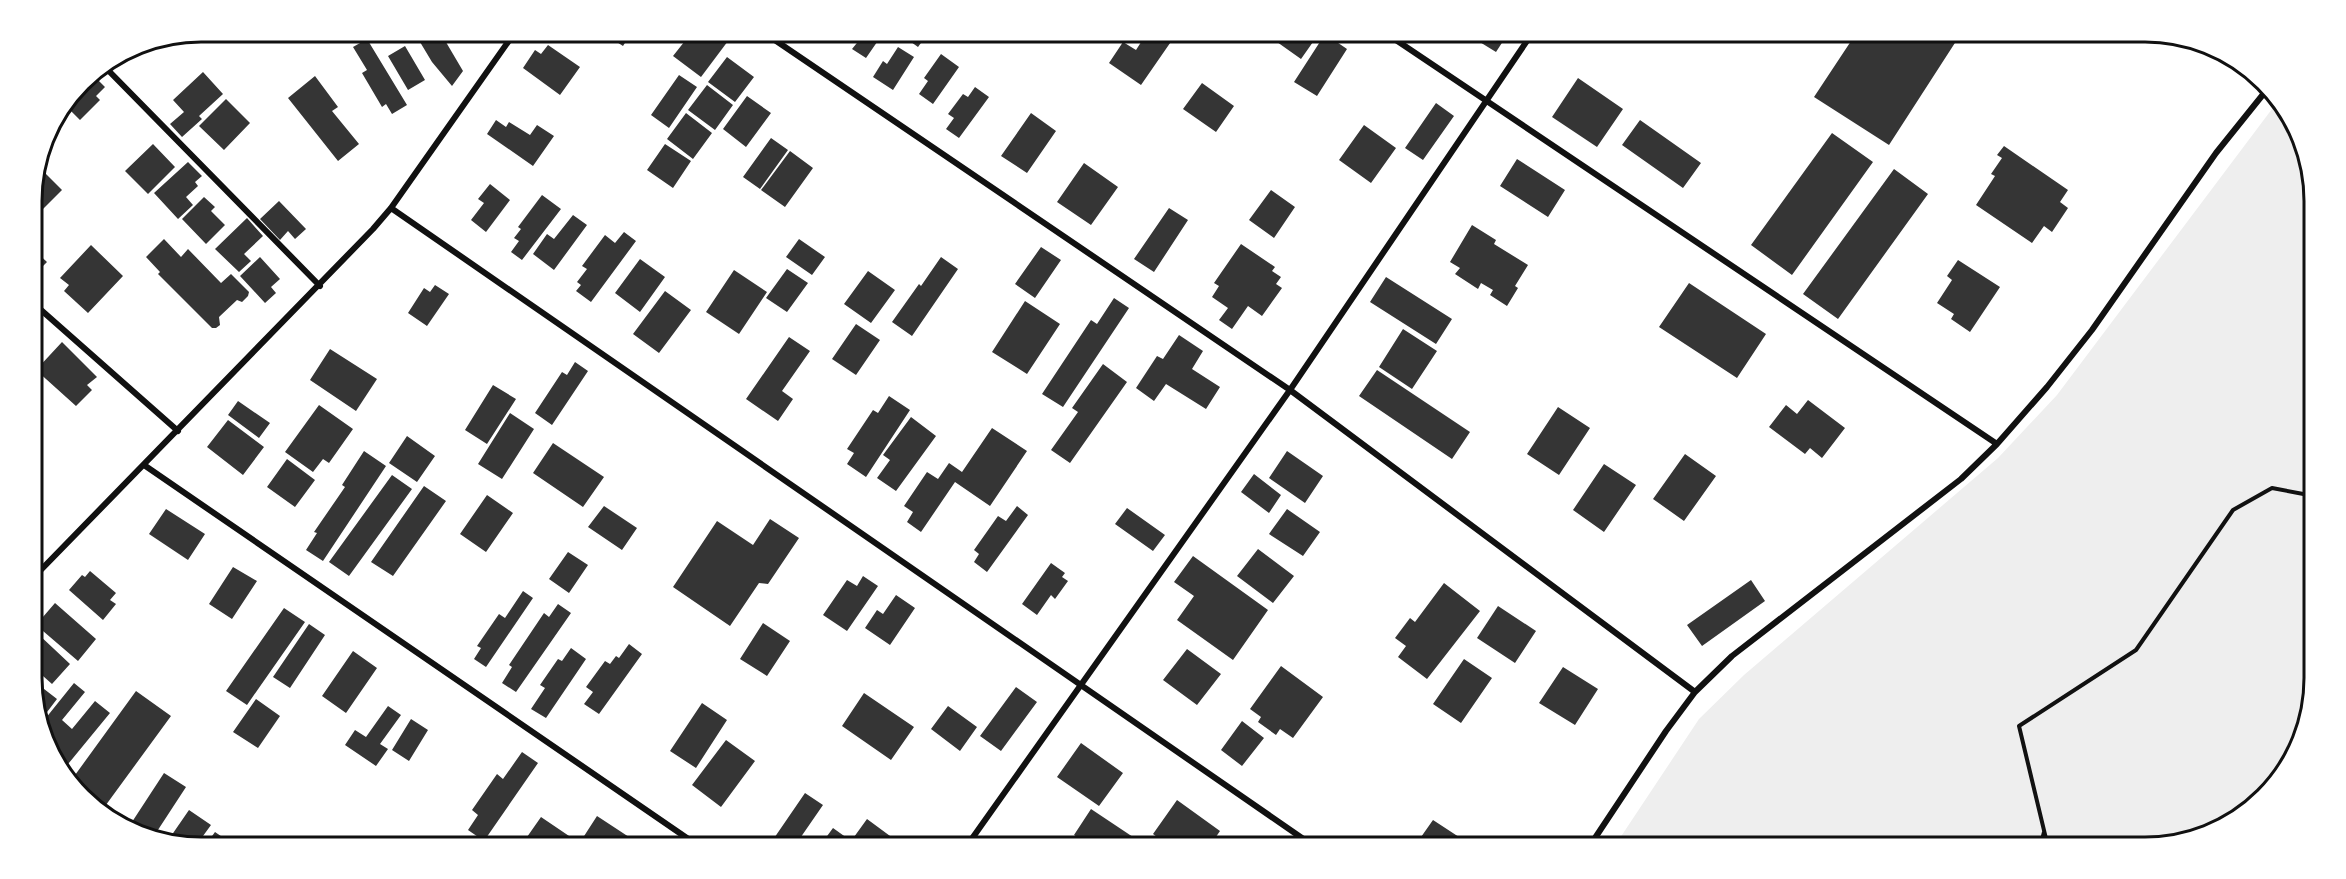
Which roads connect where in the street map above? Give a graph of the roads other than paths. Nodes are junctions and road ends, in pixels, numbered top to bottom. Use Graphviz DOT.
graph roads {
  1 [pos="508,42"];
  2 [pos="778,42"];
  3 [pos="1399,42"];
  4 [pos="1526,42"];
  5 [pos="109,72"];
  6 [pos="2263,95"];
  7 [pos="1485,101"];
  8 [pos="391,208"];
  9 [pos="320,286"];
  10 [pos="42,310"];
  11 [pos="1290,390"];
  12 [pos="178,430"];
  13 [pos="1997,444"];
  14 [pos="144,465"];
  15 [pos="42,569"];
  16 [pos="1081,685"];
  17 [pos="1695,692"];
  18 [pos="685,837"];
  19 [pos="973,837"];
  20 [pos="1301,837"];
  21 [pos="1596,837"];
  1 -- 8 [label="street"];
  2 -- 11 [label="street"];
  3 -- 7 [label="street"];
  4 -- 7 [label="street"];
  5 -- 9 [label="street"];
  6 -- 13 [label="street"];
  7 -- 11 [label="street"];
  7 -- 13 [label="street"];
  8 -- 9 [label="street"];
  8 -- 16 [label="street"];
  9 -- 12 [label="street"];
  10 -- 12 [label="street"];
  11 -- 16 [label="street"];
  11 -- 17 [label="street"];
  12 -- 14 [label="street"];
  13 -- 17 [label="street"];
  14 -- 15 [label="street"];
  14 -- 18 [label="street"];
  16 -- 19 [label="street"];
  16 -- 20 [label="street"];
  17 -- 21 [label="street"];
}
